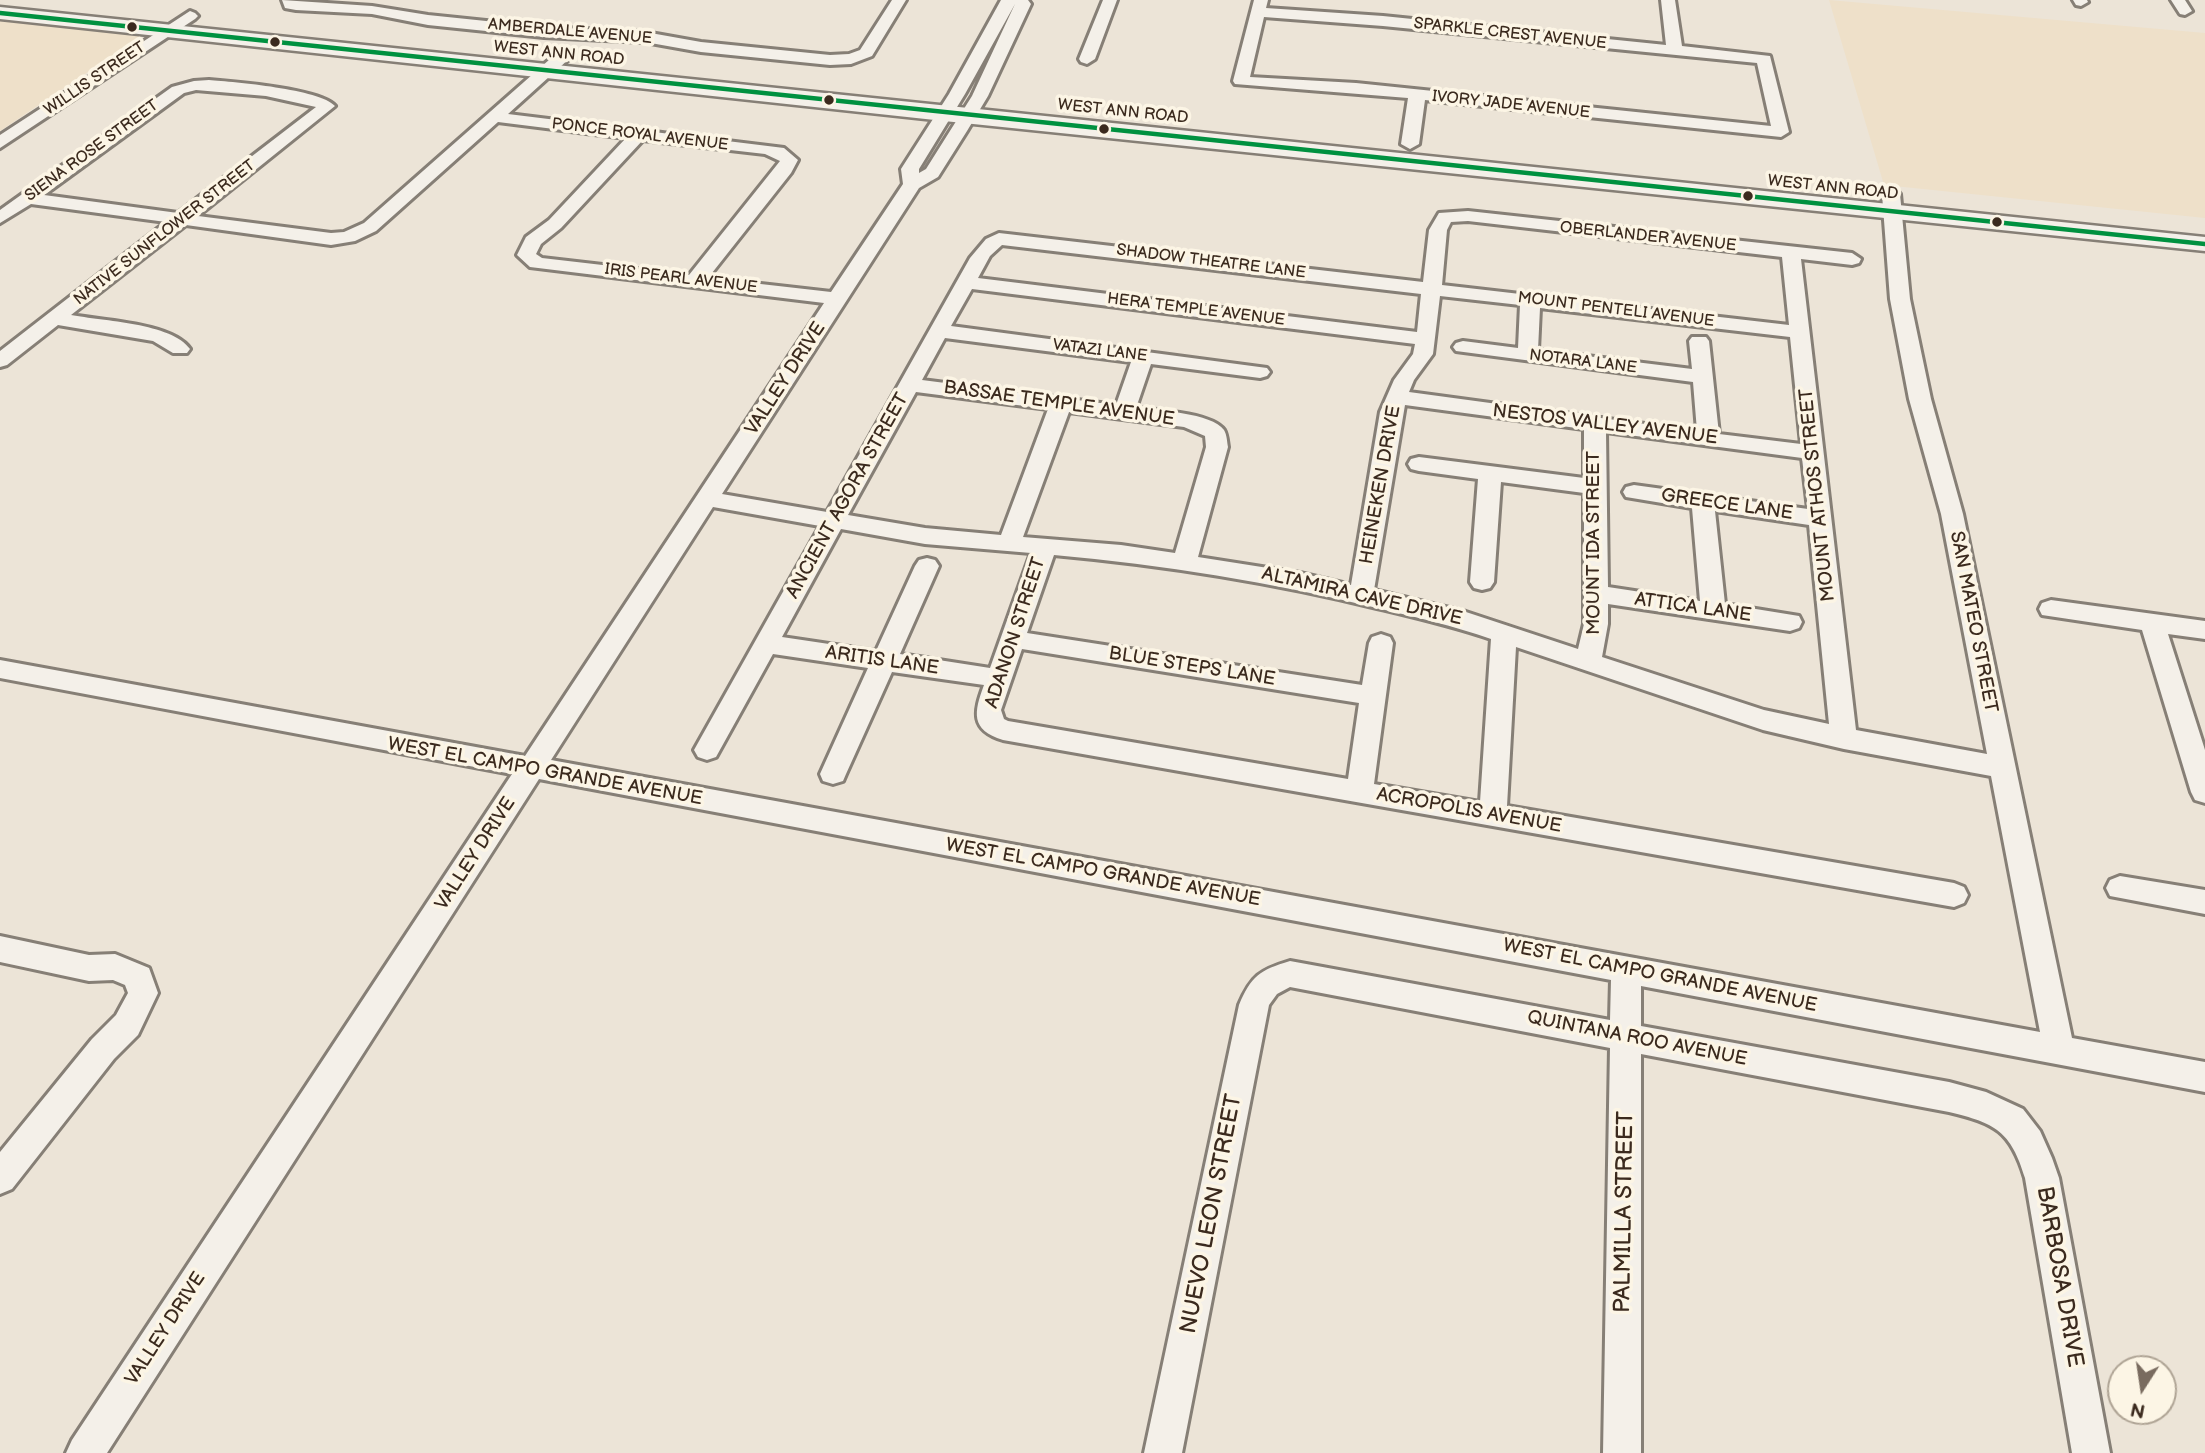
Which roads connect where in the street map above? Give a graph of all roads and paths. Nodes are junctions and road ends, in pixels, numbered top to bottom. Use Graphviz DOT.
graph roads {
  1 [pos="0,0"];
  2 [pos="40,0"];
  3 [pos="899,0"];
  4 [pos="1011,0"];
  5 [pos="1020,0"];
  6 [pos="1110,0"];
  7 [pos="1668,0"];
  8 [pos="63,2"];
  9 [pos="289,2"];
  10 [pos="1259,6"];
  11 [pos="0,13"];
  12 [pos="190,16"];
  13 [pos="168,30"];
  14 [pos="1675,51"];
  15 [pos="564,55"];
  16 [pos="851,59"];
  17 [pos="1087,59"];
  18 [pos="547,71"];
  19 [pos="187,87"];
  20 [pos="957,94"];
  21 [pos="980,96"];
  22 [pos="1417,96"];
  23 [pos="944,114"];
  24 [pos="495,117"];
  25 [pos="967,117"];
  26 [pos="1781,132"];
  27 [pos="639,134"];
  28 [pos="0,143"];
  29 [pos="1410,144"];
  30 [pos="1307,150"];
  31 [pos="1489,169"];
  32 [pos="912,184"];
  33 [pos="27,198"];
  34 [pos="1892,202"];
  35 [pos="1445,217"];
  36 [pos="0,218"];
  37 [pos="183,218"];
  38 [pos="2205,226"];
  39 [pos="990,243"];
  40 [pos="2205,244"];
  41 [pos="1791,252"];
  42 [pos="1852,259"];
  43 [pos="695,281"];
  44 [pos="966,282"];
  45 [pos="1432,289"];
  46 [pos="838,299"];
  47 [pos="1530,300"];
  48 [pos="57,320"];
  49 [pos="940,331"];
  50 [pos="1800,332"];
  51 [pos="1426,339"];
  52 [pos="1699,341"];
  53 [pos="1463,348"];
  54 [pos="180,349"];
  55 [pos="1528,355"];
  56 [pos="1143,357"];
  57 [pos="0,361"];
  58 [pos="1260,372"];
  59 [pos="1702,377"];
  60 [pos="910,385"];
  61 [pos="1396,397"];
  62 [pos="1061,404"];
  63 [pos="1124,413"];
  64 [pos="1595,424"];
  65 [pos="1709,439"];
  66 [pos="1814,453"];
  67 [pos="1419,464"];
  68 [pos="1490,473"];
  69 [pos="1595,487"];
  70 [pos="1634,492"];
  71 [pos="707,499"];
  72 [pos="1703,501"];
  73 [pos="1821,519"];
  74 [pos="833,521"];
  75 [pos="1009,544"];
  76 [pos="1045,547"];
  77 [pos="1185,561"];
  78 [pos="927,566"];
  79 [pos="1482,582"];
  80 [pos="1361,594"];
  81 [pos="1595,594"];
  82 [pos="2051,609"];
  83 [pos="1713,610"];
  84 [pos="1790,622"];
  85 [pos="2152,623"];
  86 [pos="2205,630"];
  87 [pos="1504,633"];
  88 [pos="1012,639"];
  89 [pos="1381,643"];
  90 [pos="766,644"];
  91 [pos="1588,661"];
  92 [pos="884,662"];
  93 [pos="0,669"];
  94 [pos="998,678"];
  95 [pos="1373,696"];
  96 [pos="989,719"];
  97 [pos="1844,739"];
  98 [pos="707,750"];
  99 [pos="2001,767"];
  100 [pos="531,769"];
  101 [pos="833,774"];
  102 [pos="2205,792"];
  103 [pos="1359,793"];
  104 [pos="1493,815"];
  105 [pos="2120,888"];
  106 [pos="1954,895"];
  107 [pos="2205,902"];
  108 [pos="0,949"];
  109 [pos="1626,971"];
  110 [pos="1270,980"];
  111 [pos="1628,1037"];
  112 [pos="2059,1050"];
  113 [pos="2205,1077"];
  114 [pos="2002,1113"];
  115 [pos="0,1178"];
  116 [pos="85,1453"];
  117 [pos="1163,1453"];
  118 [pos="1622,1453"];
  119 [pos="2091,1453"];
  1 -- 8 [label="main road"];
  2 -- 8 [label="main road, WEST ANN ROAD"];
  3 -- 16 [label="street"];
  4 -- 20 [label="street, VALLEY DRIVE"];
  5 -- 21 [label="street, VALLEY DRIVE"];
  6 -- 17 [label="street"];
  7 -- 14 [label="street"];
  8 -- 12 [label="main road, WEST ANN ROAD"];
  9 -- 16 [label="street, AMBERDALE AVENUE"];
  10 -- 14 [label="street, SPARKLE CREST AVENUE"];
  10 -- 22 [label="street, IVORY JADE AVENUE"];
  11 -- 13 [label="main road, WEST ANN ROAD"];
  12 -- 13 [label="street, WILLIS STREET"];
  12 -- 15 [label="main road, WEST ANN ROAD"];
  13 -- 18 [label="main road, WEST ANN ROAD"];
  13 -- 28 [label="street, WILLIS STREET"];
  14 -- 26 [label="street, SPARKLE CREST AVENUE"];
  15 -- 18 [label="street"];
  15 -- 20 [label="main road, WEST ANN ROAD"];
  18 -- 23 [label="main road, WEST ANN ROAD"];
  18 -- 24 [label="street"];
  19 -- 33 [label="street, SIENA ROSE STREET"];
  19 -- 37 [label="street, NATIVE SUNFLOWER STREET"];
  20 -- 21 [label="main road, WEST ANN ROAD"];
  20 -- 23 [label="street, VALLEY DRIVE"];
  21 -- 25 [label="street, VALLEY DRIVE"];
  21 -- 29 [label="main road, WEST ANN ROAD"];
  22 -- 26 [label="street, IVORY JADE AVENUE"];
  22 -- 29 [label="street"];
  23 -- 25 [label="main road, WEST ANN ROAD"];
  23 -- 32 [label="street, VALLEY DRIVE"];
  24 -- 27 [label="street, PONCE ROYAL AVENUE"];
  24 -- 37 [label="street"];
  25 -- 30 [label="main road, WEST ANN ROAD"];
  25 -- 32 [label="street, VALLEY DRIVE"];
  27 -- 43 [label="street, PONCE ROYAL AVENUE"];
  27 -- 43 [label="street, IRIS PEARL AVENUE"];
  29 -- 30 [label="main road"];
  29 -- 31 [label="main road"];
  29 -- 34 [label="main road, WEST ANN ROAD"];
  30 -- 31 [label="main road, WEST ANN ROAD"];
  31 -- 34 [label="main road, WEST ANN ROAD"];
  32 -- 46 [label="street, VALLEY DRIVE"];
  33 -- 36 [label="street, SIENA ROSE STREET"];
  33 -- 37 [label="street"];
  34 -- 38 [label="main road, WEST ANN ROAD"];
  34 -- 40 [label="main road, WEST ANN ROAD"];
  34 -- 99 [label="street, SAN MATEO STREET"];
  35 -- 41 [label="street, OBERLANDER AVENUE"];
  35 -- 45 [label="street, HEINEKEN DRIVE"];
  37 -- 48 [label="street, NATIVE SUNFLOWER STREET"];
  39 -- 44 [label="street, ANCIENT AGORA STREET"];
  39 -- 45 [label="street, SHADOW THEATRE LANE"];
  41 -- 42 [label="street, OBERLANDER AVENUE"];
  41 -- 50 [label="street, MOUNT ATHOS STREET"];
  43 -- 46 [label="street, IRIS PEARL AVENUE"];
  44 -- 49 [label="street, ANCIENT AGORA STREET"];
  44 -- 51 [label="street, HERA TEMPLE AVENUE"];
  45 -- 47 [label="street, MOUNT PENTELI AVENUE"];
  45 -- 51 [label="street, HEINEKEN DRIVE"];
  46 -- 71 [label="street, VALLEY DRIVE"];
  47 -- 50 [label="street, MOUNT PENTELI AVENUE"];
  47 -- 55 [label="street"];
  48 -- 54 [label="street"];
  48 -- 57 [label="street, NATIVE SUNFLOWER STREET"];
  49 -- 56 [label="street, VATAZI LANE"];
  49 -- 60 [label="street, ANCIENT AGORA STREET"];
  50 -- 66 [label="street, MOUNT ATHOS STREET"];
  51 -- 61 [label="street, HEINEKEN DRIVE"];
  52 -- 59 [label="street"];
  53 -- 55 [label="street, NOTARA LANE"];
  55 -- 59 [label="street, NOTARA LANE"];
  56 -- 58 [label="street, VATAZI LANE"];
  56 -- 63 [label="street"];
  59 -- 65 [label="street"];
  60 -- 62 [label="street, BASSAE TEMPLE AVENUE"];
  60 -- 74 [label="street, ANCIENT AGORA STREET"];
  61 -- 64 [label="street, NESTOS VALLEY AVENUE"];
  61 -- 80 [label="street, HEINEKEN DRIVE"];
  62 -- 63 [label="street, BASSAE TEMPLE AVENUE"];
  62 -- 75 [label="street"];
  63 -- 77 [label="street, BASSAE TEMPLE AVENUE"];
  64 -- 65 [label="street, NESTOS VALLEY AVENUE"];
  64 -- 69 [label="street, MOUNT IDA STREET"];
  65 -- 66 [label="street, NESTOS VALLEY AVENUE"];
  66 -- 73 [label="street, MOUNT ATHOS STREET"];
  67 -- 68 [label="street"];
  68 -- 69 [label="street"];
  68 -- 79 [label="street"];
  69 -- 81 [label="street, MOUNT IDA STREET"];
  70 -- 72 [label="street, GREECE LANE"];
  71 -- 74 [label="street, ALTAMIRA CAVE DRIVE"];
  71 -- 100 [label="street, VALLEY DRIVE"];
  72 -- 73 [label="street, GREECE LANE"];
  72 -- 83 [label="street"];
  73 -- 97 [label="street, MOUNT ATHOS STREET"];
  74 -- 75 [label="street, ALTAMIRA CAVE DRIVE"];
  74 -- 90 [label="street, ANCIENT AGORA STREET"];
  75 -- 76 [label="street, ALTAMIRA CAVE DRIVE"];
  76 -- 77 [label="street, ALTAMIRA CAVE DRIVE"];
  76 -- 88 [label="street, ADANON STREET"];
  77 -- 80 [label="street, ALTAMIRA CAVE DRIVE"];
  78 -- 92 [label="street"];
  80 -- 87 [label="street, ALTAMIRA CAVE DRIVE"];
  81 -- 83 [label="street, ATTICA LANE"];
  81 -- 91 [label="street, MOUNT IDA STREET"];
  82 -- 85 [label="street"];
  83 -- 84 [label="street, ATTICA LANE"];
  85 -- 86 [label="street"];
  85 -- 102 [label="street"];
  87 -- 91 [label="street, ALTAMIRA CAVE DRIVE"];
  87 -- 104 [label="street"];
  88 -- 94 [label="street, ADANON STREET"];
  88 -- 95 [label="street, BLUE STEPS LANE"];
  89 -- 95 [label="street"];
  90 -- 92 [label="street, ARITIS LANE"];
  90 -- 98 [label="street, ANCIENT AGORA STREET"];
  91 -- 97 [label="street, ALTAMIRA CAVE DRIVE"];
  92 -- 94 [label="street, ARITIS LANE"];
  92 -- 101 [label="street"];
  93 -- 100 [label="street, WEST EL CAMPO GRANDE AVENUE"];
  94 -- 96 [label="street, ADANON STREET"];
  95 -- 103 [label="street"];
  96 -- 103 [label="street, ACROPOLIS AVENUE"];
  97 -- 99 [label="street, ALTAMIRA CAVE DRIVE"];
  99 -- 112 [label="street, SAN MATEO STREET"];
  100 -- 109 [label="street, WEST EL CAMPO GRANDE AVENUE"];
  100 -- 116 [label="street, VALLEY DRIVE"];
  103 -- 104 [label="street, ACROPOLIS AVENUE"];
  104 -- 106 [label="street, ACROPOLIS AVENUE"];
  105 -- 107 [label="street"];
  108 -- 115 [label="street"];
  109 -- 111 [label="street, PALMILLA STREET"];
  109 -- 112 [label="street, WEST EL CAMPO GRANDE AVENUE"];
  110 -- 111 [label="street, QUINTANA ROO AVENUE"];
  110 -- 117 [label="street, NUEVO LEON STREET"];
  111 -- 114 [label="street, QUINTANA ROO AVENUE"];
  111 -- 118 [label="street, PALMILLA STREET"];
  112 -- 113 [label="street, WEST EL CAMPO GRANDE AVENUE"];
  114 -- 119 [label="street, BARBOSA DRIVE"];
}
